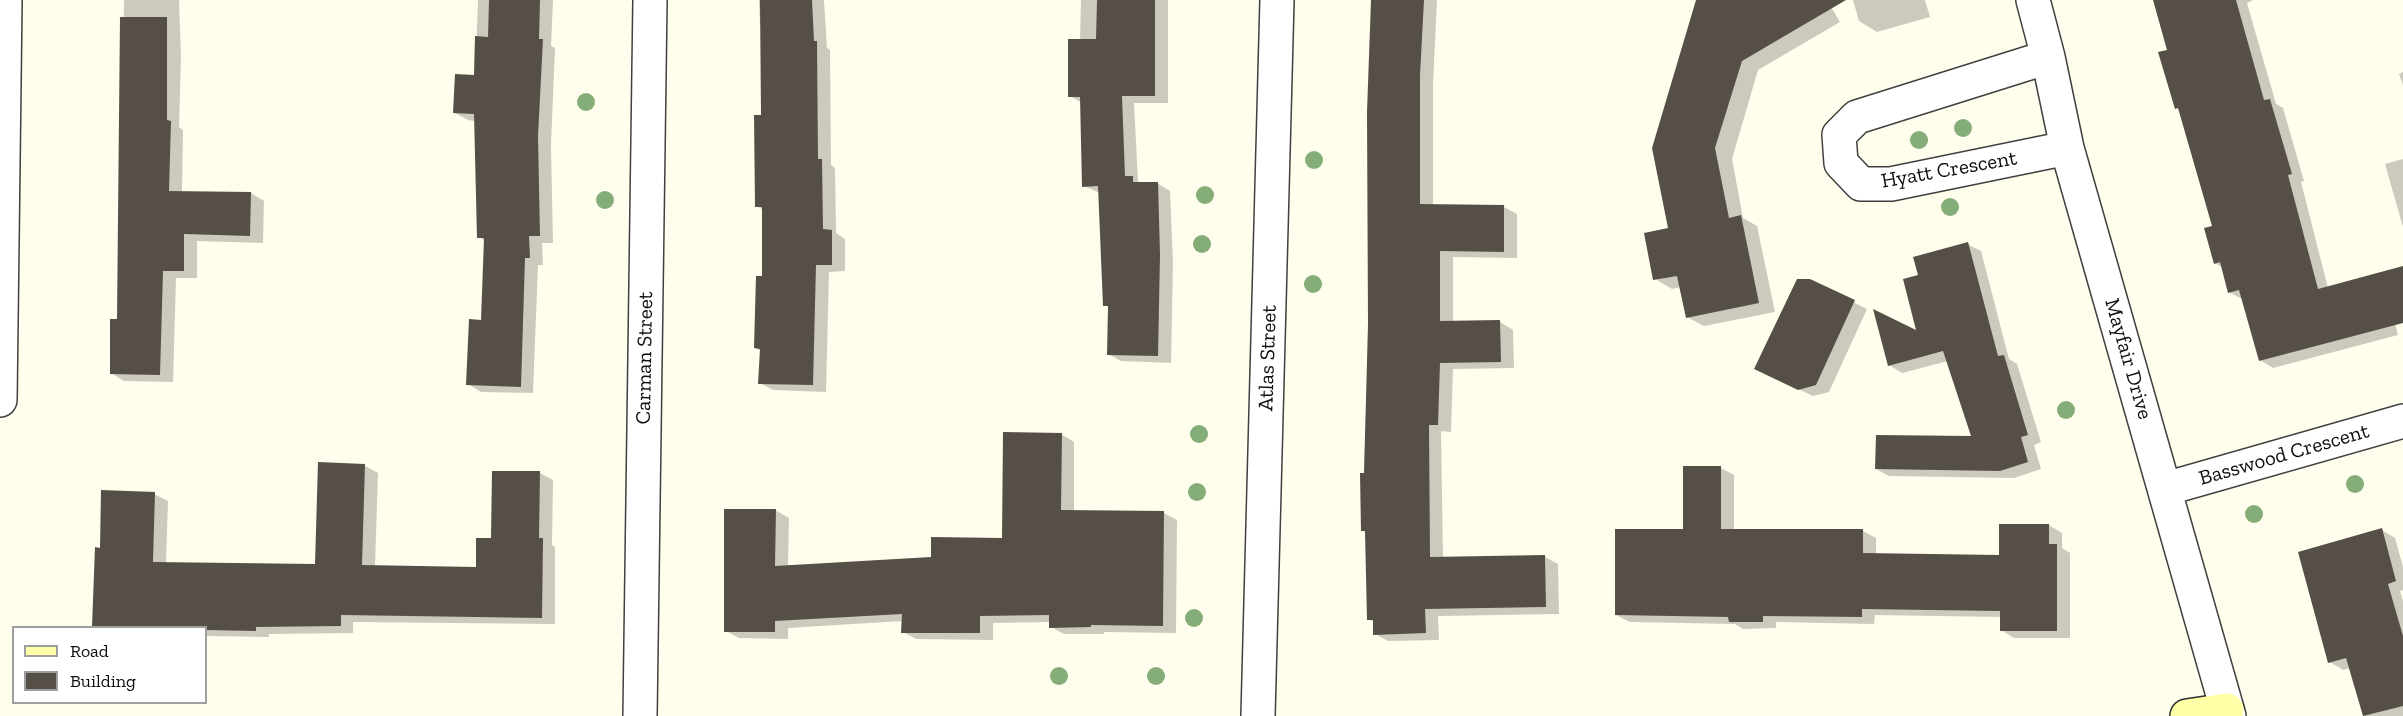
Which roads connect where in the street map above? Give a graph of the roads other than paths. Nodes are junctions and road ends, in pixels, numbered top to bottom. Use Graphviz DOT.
graph roads {
  1 [pos="5,0"];
  2 [pos="650,0"];
  3 [pos="1277,0"];
  4 [pos="2033,0"];
  5 [pos="2049,57"];
  6 [pos="2067,148"];
  7 [pos="0,400"];
  8 [pos="2403,421"];
  9 [pos="2165,489"];
  10 [pos="2228,713"];
  11 [pos="640,716"];
  12 [pos="1258,716"];
  13 [pos="2187,716"];
  1 -- 7 [label="street"];
  2 -- 11 [label="street, Carman Street"];
  3 -- 12 [label="street, Atlas Street"];
  4 -- 5 [label="street, Mayfair Drive"];
  5 -- 6 [label="street, Mayfair Drive"];
  5 -- 6 [label="street, Hyatt Crescent"];
  6 -- 9 [label="street, Mayfair Drive"];
  8 -- 9 [label="street, Basswood Crescent"];
  9 -- 10 [label="street, Mayfair Drive"];
  10 -- 13 [label="street"];
}
